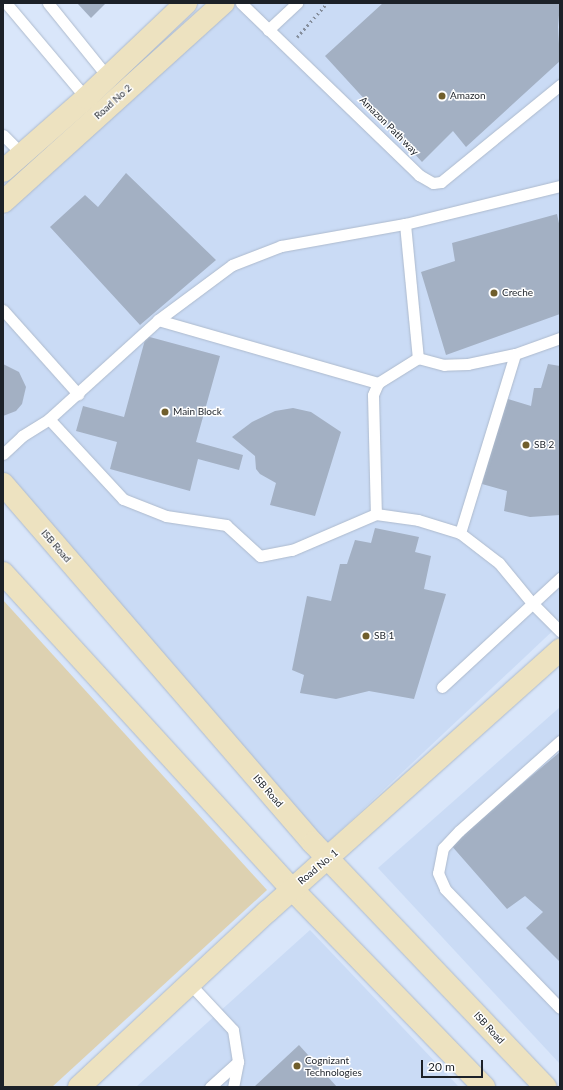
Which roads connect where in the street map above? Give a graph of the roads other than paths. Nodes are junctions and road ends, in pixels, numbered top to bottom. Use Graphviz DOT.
graph roads {
  1 [pos="6,3"];
  2 [pos="48,3"];
  3 [pos="186,3"];
  4 [pos="223,3"];
  5 [pos="241,3"];
  6 [pos="297,3"];
  7 [pos="268,30"];
  8 [pos="107,76"];
  9 [pos="560,85"];
  10 [pos="86,98"];
  11 [pos="3,135"];
  12 [pos="22,154"];
  13 [pos="3,171"];
  14 [pos="560,186"];
  15 [pos="3,202"];
  16 [pos="405,224"];
  17 [pos="3,310"];
  18 [pos="158,320"];
  19 [pos="560,338"];
  20 [pos="515,354"];
  21 [pos="418,358"];
  22 [pos="378,383"];
  23 [pos="78,394"];
  24 [pos="49,419"];
  25 [pos="3,454"];
  26 [pos="3,484"];
  27 [pos="376,514"];
  28 [pos="460,532"];
  29 [pos="3,573"];
  30 [pos="560,578"];
  31 [pos="532,603"];
  32 [pos="560,631"];
  33 [pos="560,650"];
  34 [pos="442,687"];
  35 [pos="560,741"];
  36 [pos="329,858"];
  37 [pos="292,889"];
  38 [pos="190,984"];
  39 [pos="560,1008"];
  40 [pos="238,1062"];
  41 [pos="79,1087"];
  42 [pos="210,1087"];
  43 [pos="233,1087"];
  44 [pos="484,1087"];
  45 [pos="545,1087"];
  1 -- 10 [label="lane"];
  2 -- 8 [label="lane"];
  3 -- 8 [label="main road"];
  4 -- 15 [label="main road, Road No 2"];
  5 -- 7 [label="lane"];
  6 -- 7 [label="lane"];
  7 -- 9 [label="lane"];
  8 -- 10 [label="main road"];
  10 -- 12 [label="main road"];
  11 -- 12 [label="lane"];
  12 -- 13 [label="main road"];
  14 -- 16 [label="lane"];
  16 -- 18 [label="lane"];
  16 -- 21 [label="lane"];
  17 -- 23 [label="lane"];
  18 -- 22 [label="lane"];
  18 -- 23 [label="lane"];
  19 -- 20 [label="lane"];
  20 -- 21 [label="lane"];
  20 -- 28 [label="lane"];
  21 -- 22 [label="lane"];
  22 -- 27 [label="lane"];
  23 -- 24 [label="lane"];
  24 -- 25 [label="lane"];
  24 -- 27 [label="lane"];
  26 -- 36 [label="main road, ISB Road"];
  27 -- 28 [label="lane"];
  28 -- 31 [label="lane"];
  29 -- 37 [label="main road"];
  30 -- 31 [label="lane"];
  31 -- 32 [label="lane"];
  31 -- 34 [label="lane"];
  33 -- 36 [label="main road, Road No. 1"];
  35 -- 39 [label="lane"];
  36 -- 37 [label="main road, Road No. 1"];
  36 -- 45 [label="main road, ISB Road"];
  37 -- 38 [label="main road, Road No. 1"];
  37 -- 44 [label="main road"];
  38 -- 40 [label="lane"];
  38 -- 41 [label="main road, Road No. 1"];
  40 -- 42 [label="lane"];
  40 -- 43 [label="lane"];
}
